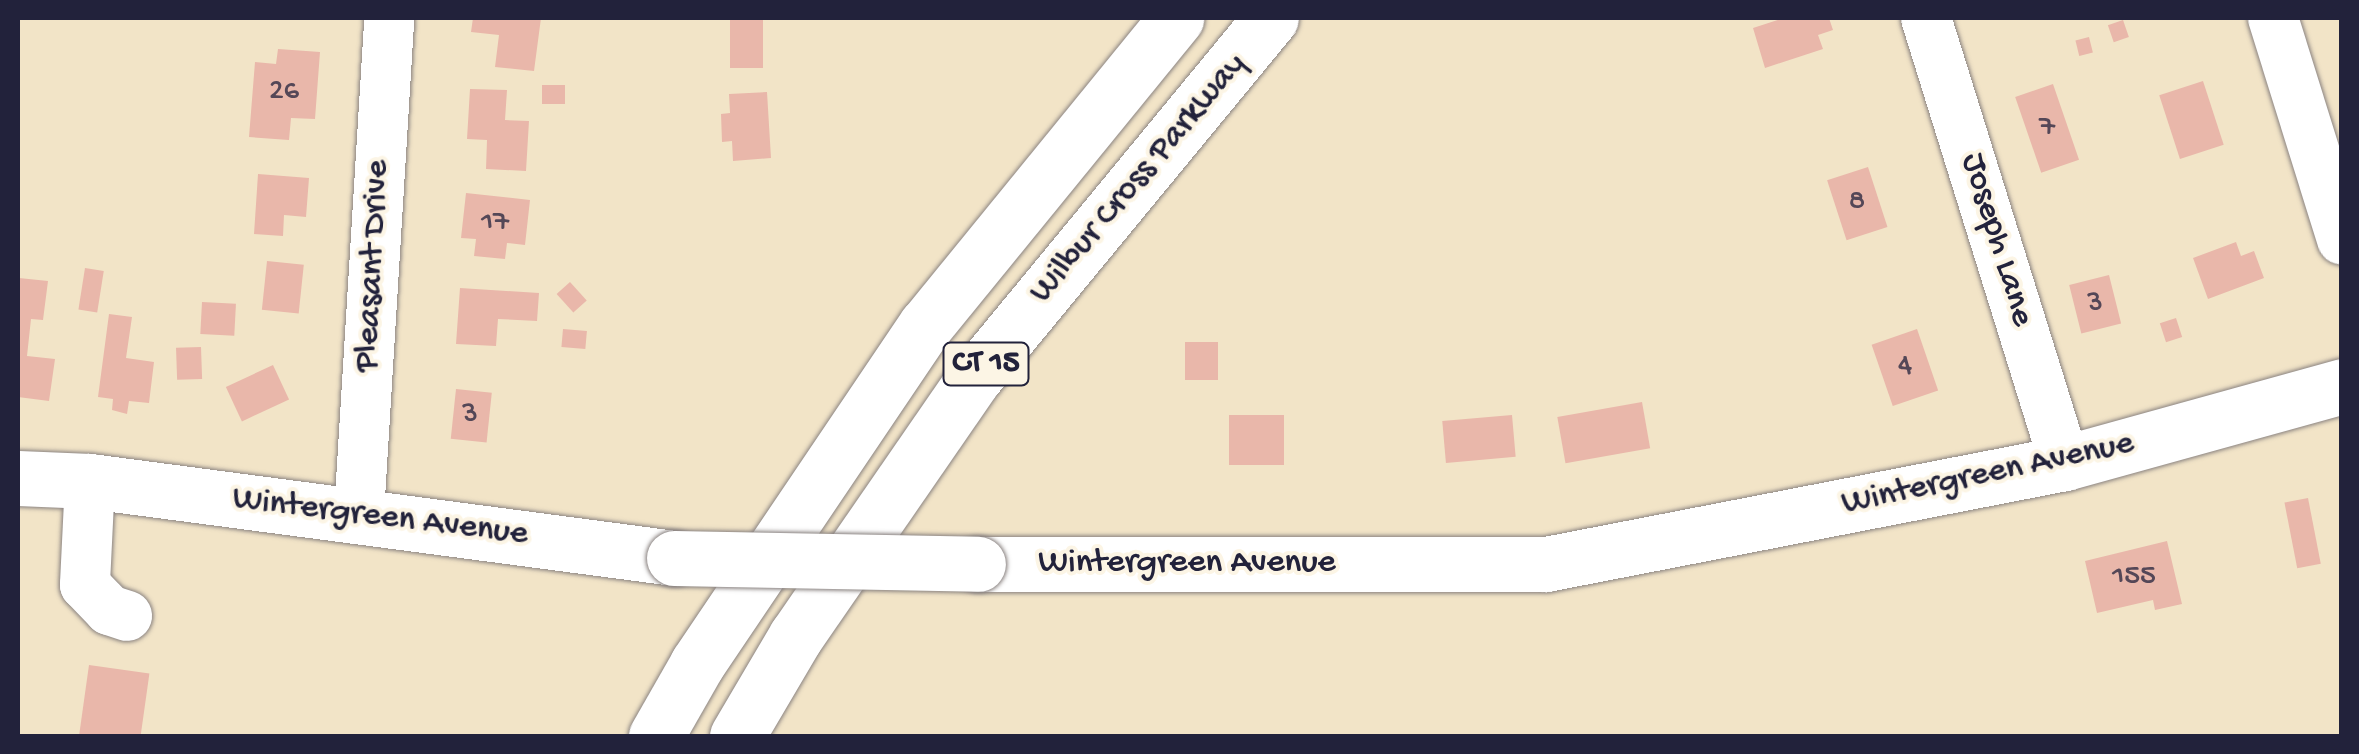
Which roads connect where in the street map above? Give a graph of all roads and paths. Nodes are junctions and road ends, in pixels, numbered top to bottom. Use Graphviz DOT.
graph roads {
  1 [pos="389,18"];
  2 [pos="1176,18"];
  3 [pos="1272,18"];
  4 [pos="1926,18"];
  5 [pos="2273,18"];
  6 [pos="2342,240"];
  7 [pos="2342,386"];
  8 [pos="2065,463"];
  9 [pos="18,478"];
  10 [pos="90,481"];
  11 [pos="359,514"];
  12 [pos="127,616"];
  13 [pos="656,736"];
  14 [pos="736,736"];
  1 -- 11 [label="street, Pleasant Drive"];
  2 -- 13 [label="main road, Wilbur Cross Parkway / CT 15"];
  3 -- 14 [label="main road, Wilbur Cross Parkway / CT 15"];
  4 -- 8 [label="street, Joseph Lane"];
  5 -- 6 [label="street"];
  7 -- 8 [label="main road, Wintergreen Avenue"];
  8 -- 11 [label="main road, Wintergreen Avenue, bridge"];
  9 -- 10 [label="main road, Wintergreen Avenue"];
  10 -- 11 [label="main road, Wintergreen Avenue"];
  10 -- 12 [label="street"];
}
